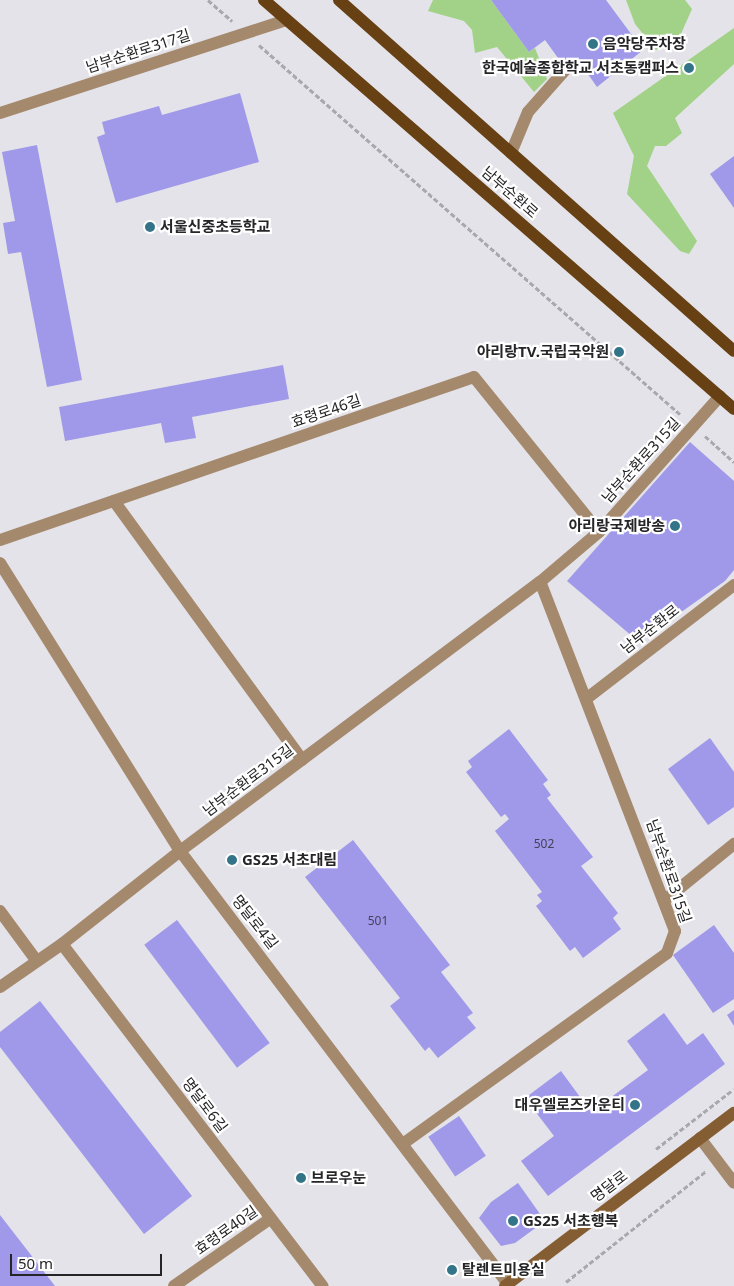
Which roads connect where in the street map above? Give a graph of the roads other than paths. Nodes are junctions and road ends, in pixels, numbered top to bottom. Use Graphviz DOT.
graph roads {
  1 [pos="264,0"];
  2 [pos="339,0"];
  3 [pos="286,20"];
  4 [pos="566,69"];
  5 [pos="0,113"];
  6 [pos="511,153"];
  7 [pos="734,351"];
  8 [pos="720,396"];
  9 [pos="734,410"];
  10 [pos="114,501"];
  11 [pos="599,532"];
  12 [pos="0,540"];
  13 [pos="0,563"];
  14 [pos="540,582"];
  15 [pos="734,585"];
  16 [pos="586,699"];
  17 [pos="302,760"];
  18 [pos="734,844"];
  19 [pos="180,851"];
  20 [pos="665,900"];
  21 [pos="0,912"];
  22 [pos="62,944"];
  23 [pos="36,960"];
  24 [pos="0,987"];
  25 [pos="734,1113"];
  26 [pos="700,1138"];
  27 [pos="404,1143"];
  28 [pos="734,1184"];
  29 [pos="271,1218"];
  30 [pos="176,1285"];
  31 [pos="506,1285"];
  32 [pos="323,1286"];
  1 -- 3 [label="main road, 남부순환로"];
  2 -- 6 [label="main road, 남부순환로"];
  3 -- 5 [label="street, 남부순환로317길"];
  3 -- 8 [label="main road, 남부순환로"];
  4 -- 6 [label="street"];
  6 -- 7 [label="main road, 남부순환로"];
  8 -- 9 [label="main road, 남부순환로"];
  8 -- 11 [label="street, 남부순환로315길"];
  10 -- 11 [label="street, 효령로46길"];
  10 -- 12 [label="street, 효령로46길"];
  10 -- 17 [label="street"];
  11 -- 14 [label="street, 남부순환로315길"];
  13 -- 19 [label="street, 명달로4길"];
  14 -- 16 [label="street, 남부순환로315길"];
  14 -- 17 [label="street, 남부순환로315길"];
  15 -- 16 [label="street, 남부순환로"];
  16 -- 20 [label="street, 남부순환로315길"];
  17 -- 19 [label="street, 남부순환로315길"];
  18 -- 20 [label="street"];
  19 -- 22 [label="street, 남부순환로315길"];
  19 -- 27 [label="street, 명달로4길"];
  20 -- 27 [label="street, 남부순환로315길"];
  21 -- 23 [label="street"];
  22 -- 23 [label="street, 남부순환로315길"];
  22 -- 29 [label="street, 명달로6길"];
  23 -- 24 [label="street, 남부순환로315길"];
  25 -- 26 [label="main road, 명달로"];
  26 -- 28 [label="street"];
  26 -- 31 [label="main road, 명달로"];
  27 -- 31 [label="street, 명달로4길"];
  29 -- 30 [label="street, 효령로40길"];
  29 -- 32 [label="street, 명달로6길"];
}
